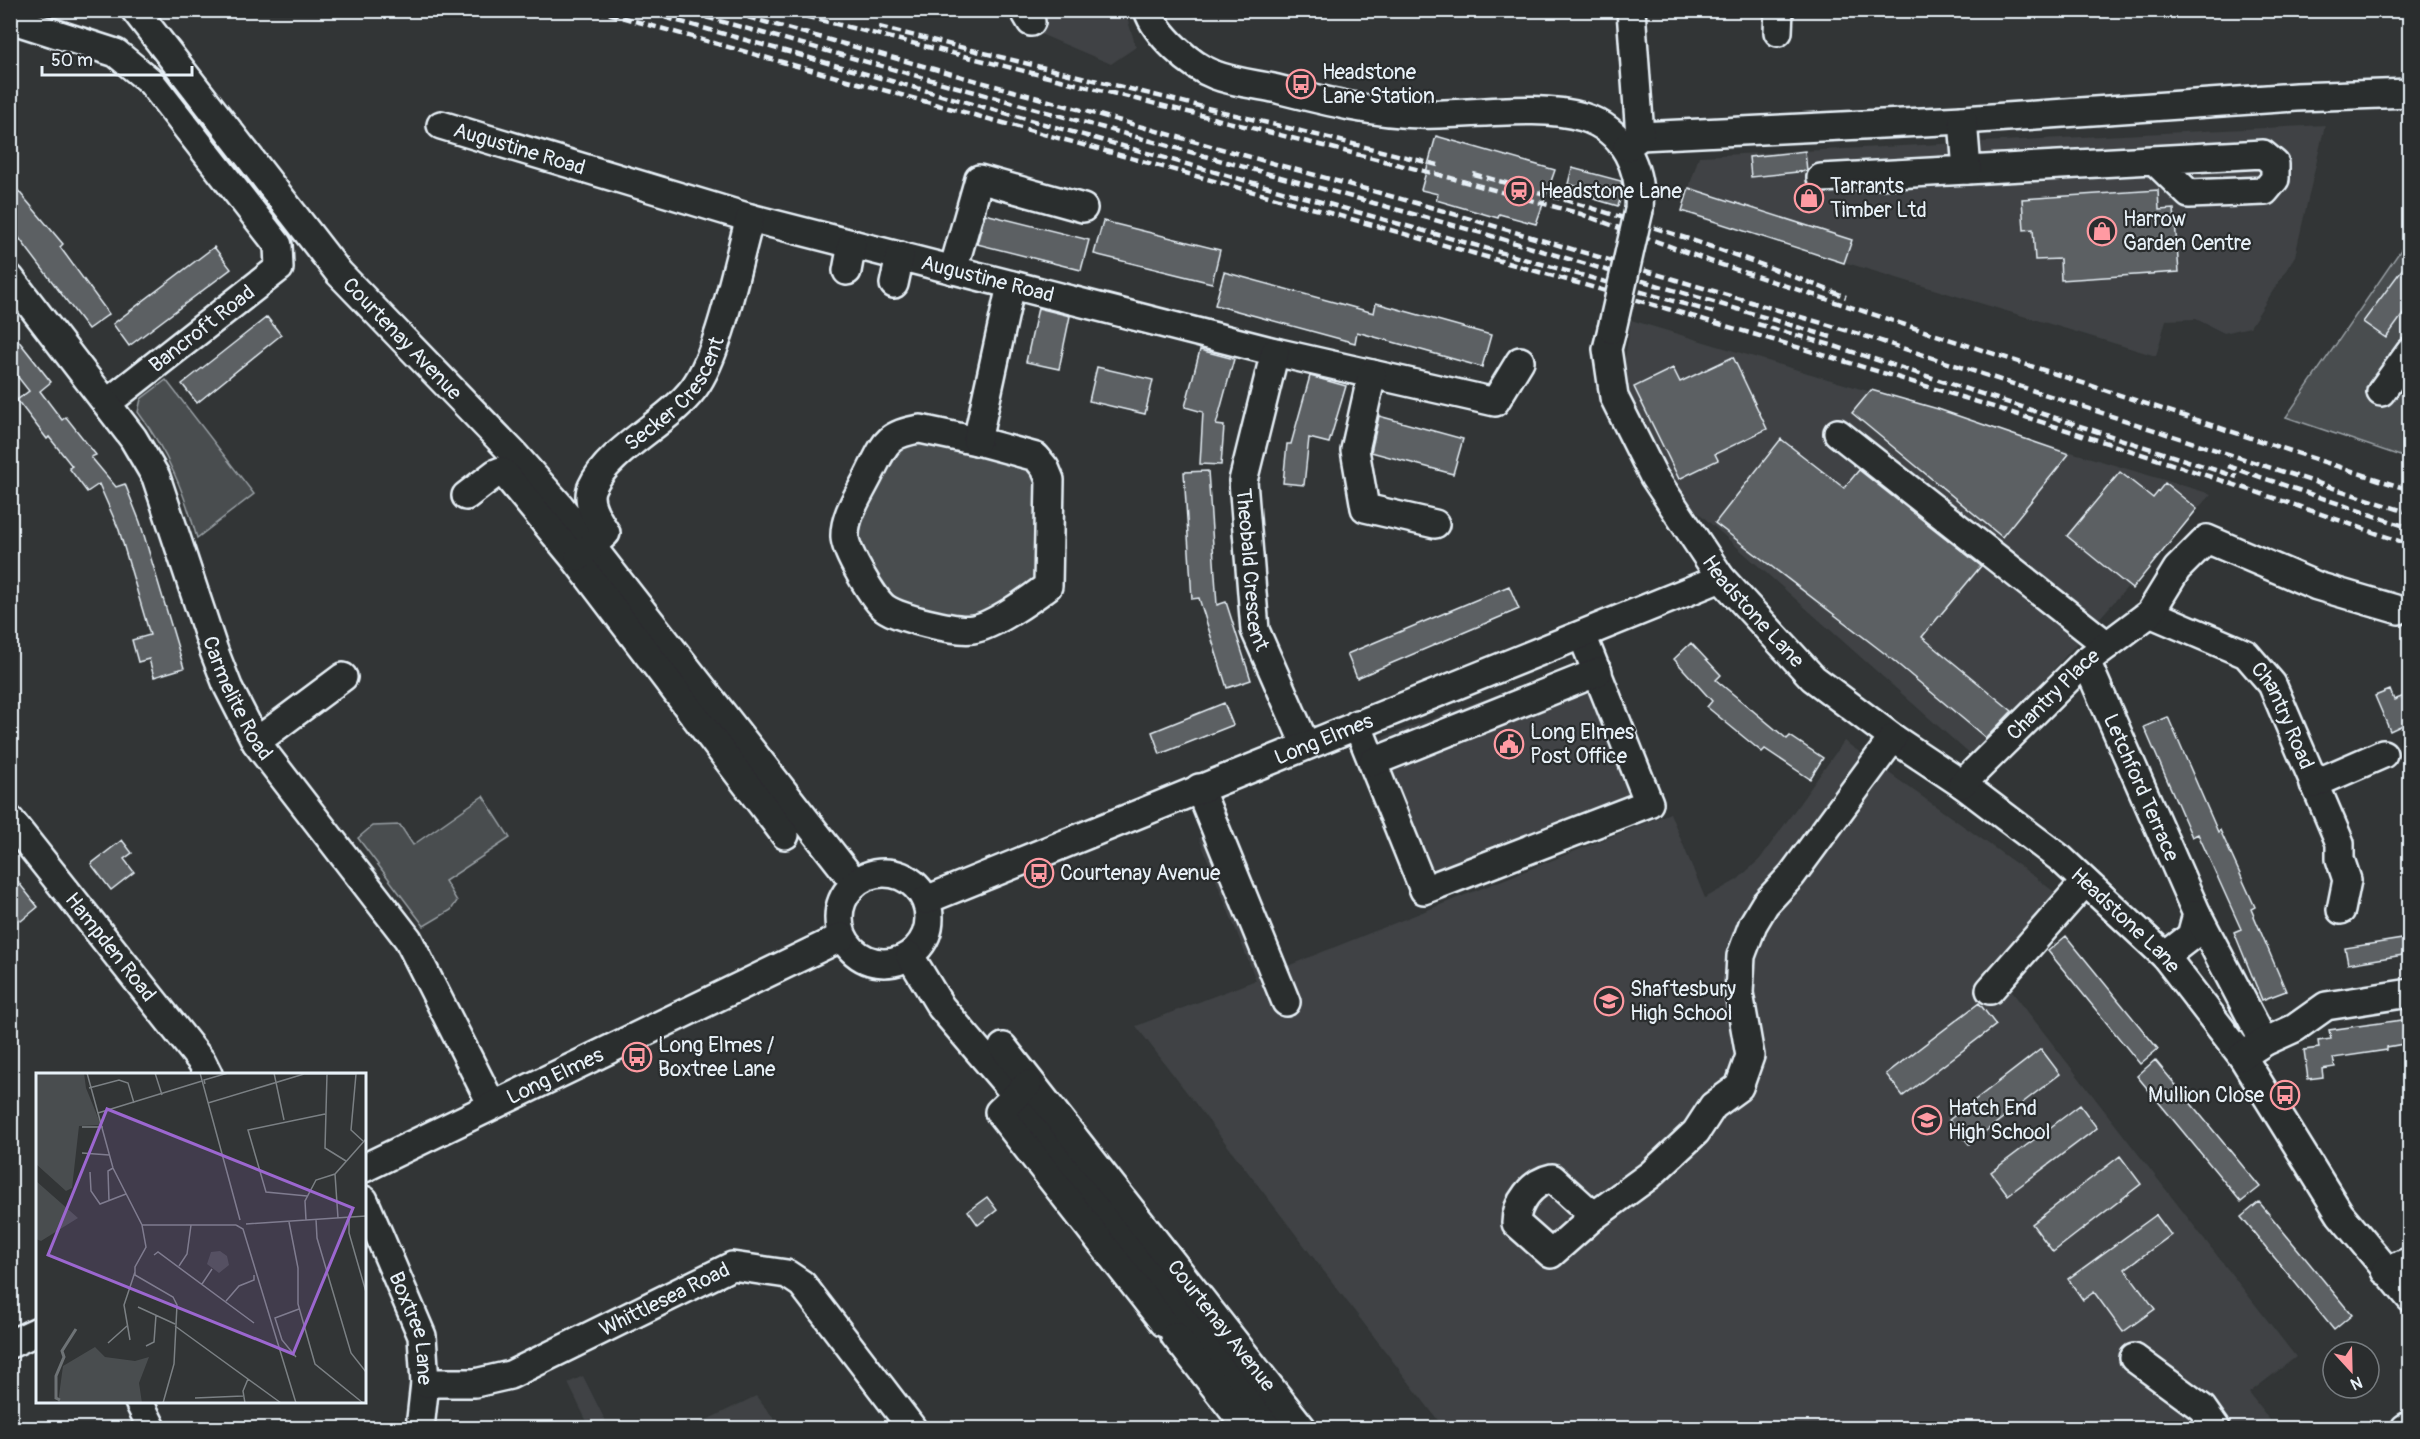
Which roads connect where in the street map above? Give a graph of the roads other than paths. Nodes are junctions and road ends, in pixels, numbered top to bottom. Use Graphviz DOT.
graph roads {
  1 [pos="135,10"];
  2 [pos="1148,10"];
  3 [pos="1631,10"];
  4 [pos="10,19"];
  5 [pos="2409,93"];
  6 [pos="1963,120"];
  7 [pos="441,125"];
  8 [pos="1633,142"];
  9 [pos="2154,160"];
  10 [pos="1967,170"];
  11 [pos="1821,178"];
  12 [pos="1083,208"];
  13 [pos="750,218"];
  14 [pos="852,244"];
  15 [pos="900,256"];
  16 [pos="953,270"];
  17 [pos="846,271"];
  18 [pos="10,278"];
  19 [pos="894,284"];
  20 [pos="1011,285"];
  21 [pos="1275,352"];
  22 [pos="2409,352"];
  23 [pos="1520,361"];
  24 [pos="1372,374"];
  25 [pos="2380,392"];
  26 [pos="107,403"];
  27 [pos="1839,434"];
  28 [pos="977,441"];
  29 [pos="466,496"];
  30 [pos="1435,524"];
  31 [pos="591,546"];
  32 [pos="1721,578"];
  33 [pos="2399,610"];
  34 [pos="2150,613"];
  35 [pos="1582,635"];
  36 [pos="2097,653"];
  37 [pos="1598,672"];
  38 [pos="343,677"];
  39 [pos="726,689"];
  40 [pos="738,718"];
  41 [pos="1357,724"];
  42 [pos="1893,738"];
  43 [pos="256,742"];
  44 [pos="1305,744"];
  45 [pos="2383,754"];
  46 [pos="756,760"];
  47 [pos="1373,762"];
  48 [pos="1962,784"];
  49 [pos="2314,784"];
  50 [pos="1199,788"];
  51 [pos="10,820"];
  52 [pos="785,835"];
  53 [pos="2085,882"];
  54 [pos="855,883"];
  55 [pos="926,900"];
  56 [pos="2341,909"];
  57 [pos="2197,914"];
  58 [pos="842,937"];
  59 [pos="910,956"];
  60 [pos="2165,956"];
  61 [pos="1990,990"];
  62 [pos="2409,993"];
  63 [pos="1286,1002"];
  64 [pos="2264,1042"];
  65 [pos="1003,1047"];
  66 [pos="2242,1056"];
  67 [pos="208,1073"];
  68 [pos="1023,1090"];
  69 [pos="492,1105"];
  70 [pos="366,1167"];
  71 [pos="366,1205"];
  72 [pos="1594,1216"];
  73 [pos="2397,1266"];
  74 [pos="2409,1298"];
  75 [pos="1183,1322"];
  76 [pos="36,1332"];
  77 [pos="10,1344"];
  78 [pos="1201,1353"];
  79 [pos="2134,1358"];
  80 [pos="424,1383"];
  81 [pos="140,1403"];
  82 [pos="2409,1425"];
  83 [pos="152,1428"];
  84 [pos="420,1428"];
  85 [pos="912,1428"];
  86 [pos="1246,1428"];
  87 [pos="1274,1428"];
  88 [pos="1302,1428"];
  89 [pos="2216,1428"];
  90 [pos="2405,1428"];
  1 -- 31 [label="street, Courtenay Avenue"];
  2 -- 8 [label="street, Headstone Lane"];
  3 -- 8 [label="street"];
  4 -- 26 [label="street, Bancroft Road"];
  5 -- 6 [label="street"];
  6 -- 8 [label="street"];
  6 -- 10 [label="street"];
  7 -- 13 [label="street, Augustine Road"];
  8 -- 32 [label="street, Headstone Lane, bridge"];
  9 -- 10 [label="street"];
  10 -- 11 [label="street"];
  12 -- 16 [label="street"];
  13 -- 14 [label="street, Augustine Road"];
  13 -- 31 [label="street, Secker Crescent"];
  14 -- 15 [label="street, Augustine Road"];
  14 -- 17 [label="street"];
  15 -- 16 [label="street, Augustine Road"];
  15 -- 19 [label="street"];
  16 -- 20 [label="street, Augustine Road"];
  18 -- 26 [label="street, Carmelite Road"];
  20 -- 21 [label="street, Augustine Road"];
  20 -- 28 [label="street"];
  21 -- 24 [label="street, Augustine Road"];
  21 -- 44 [label="street, Theobald Crescent"];
  22 -- 25 [label="street"];
  23 -- 24 [label="street, Augustine Road"];
  24 -- 30 [label="street"];
  26 -- 43 [label="street, Carmelite Road"];
  27 -- 36 [label="street"];
  28 -- 28 [label="street"];
  29 -- 31 [label="street"];
  31 -- 40 [label="street, Courtenay Avenue"];
  31 -- 46 [label="street"];
  32 -- 35 [label="street, Long Elmes"];
  32 -- 42 [label="street, Headstone Lane"];
  33 -- 34 [label="street"];
  34 -- 36 [label="street, Chantry Place"];
  34 -- 49 [label="street, Chantry Road"];
  35 -- 37 [label="street"];
  35 -- 41 [label="street, Long Elmes"];
  36 -- 48 [label="street, Chantry Place"];
  36 -- 57 [label="street, Letchford Terrace"];
  37 -- 47 [label="street"];
  37 -- 47 [label="street"];
  38 -- 43 [label="street"];
  39 -- 40 [label="street"];
  40 -- 46 [label="street, Courtenay Avenue"];
  41 -- 44 [label="street, Long Elmes"];
  41 -- 47 [label="street"];
  42 -- 48 [label="street, Headstone Lane"];
  42 -- 72 [label="street"];
  43 -- 69 [label="street, Carmelite Road"];
  44 -- 50 [label="street, Long Elmes"];
  45 -- 49 [label="street"];
  46 -- 52 [label="street"];
  46 -- 54 [label="street, Courtenay Avenue"];
  48 -- 53 [label="street, Headstone Lane"];
  49 -- 56 [label="street, Chantry Road"];
  50 -- 55 [label="street, Long Elmes"];
  50 -- 63 [label="street"];
  51 -- 67 [label="street, Hampden Road"];
  53 -- 60 [label="street, Headstone Lane"];
  53 -- 61 [label="street"];
  54 -- 55 [label="street"];
  54 -- 58 [label="street"];
  55 -- 59 [label="street"];
  57 -- 60 [label="street"];
  57 -- 64 [label="street, Letchford Terrace"];
  58 -- 59 [label="street"];
  58 -- 69 [label="street, Long Elmes"];
  59 -- 68 [label="street, Courtenay Avenue"];
  60 -- 66 [label="street, Headstone Lane"];
  62 -- 64 [label="street"];
  64 -- 66 [label="street"];
  65 -- 68 [label="street, Courtenay Avenue"];
  66 -- 73 [label="street, Headstone Lane"];
  68 -- 75 [label="street, Courtenay Avenue"];
  68 -- 75 [label="street, Courtenay Avenue"];
  69 -- 70 [label="street, Long Elmes"];
  71 -- 80 [label="street, Boxtree Lane"];
  73 -- 74 [label="street, Headstone Lane"];
  75 -- 78 [label="street, Courtenay Avenue"];
  75 -- 88 [label="street, Courtenay Avenue"];
  76 -- 77 [label="street"];
  78 -- 86 [label="street, Courtenay Avenue"];
  78 -- 87 [label="street, Courtenay Avenue"];
  79 -- 89 [label="street"];
  80 -- 84 [label="street, Boxtree Lane"];
  80 -- 85 [label="street, Whittlesea Road"];
  81 -- 83 [label="street"];
  82 -- 90 [label="street"];
}
